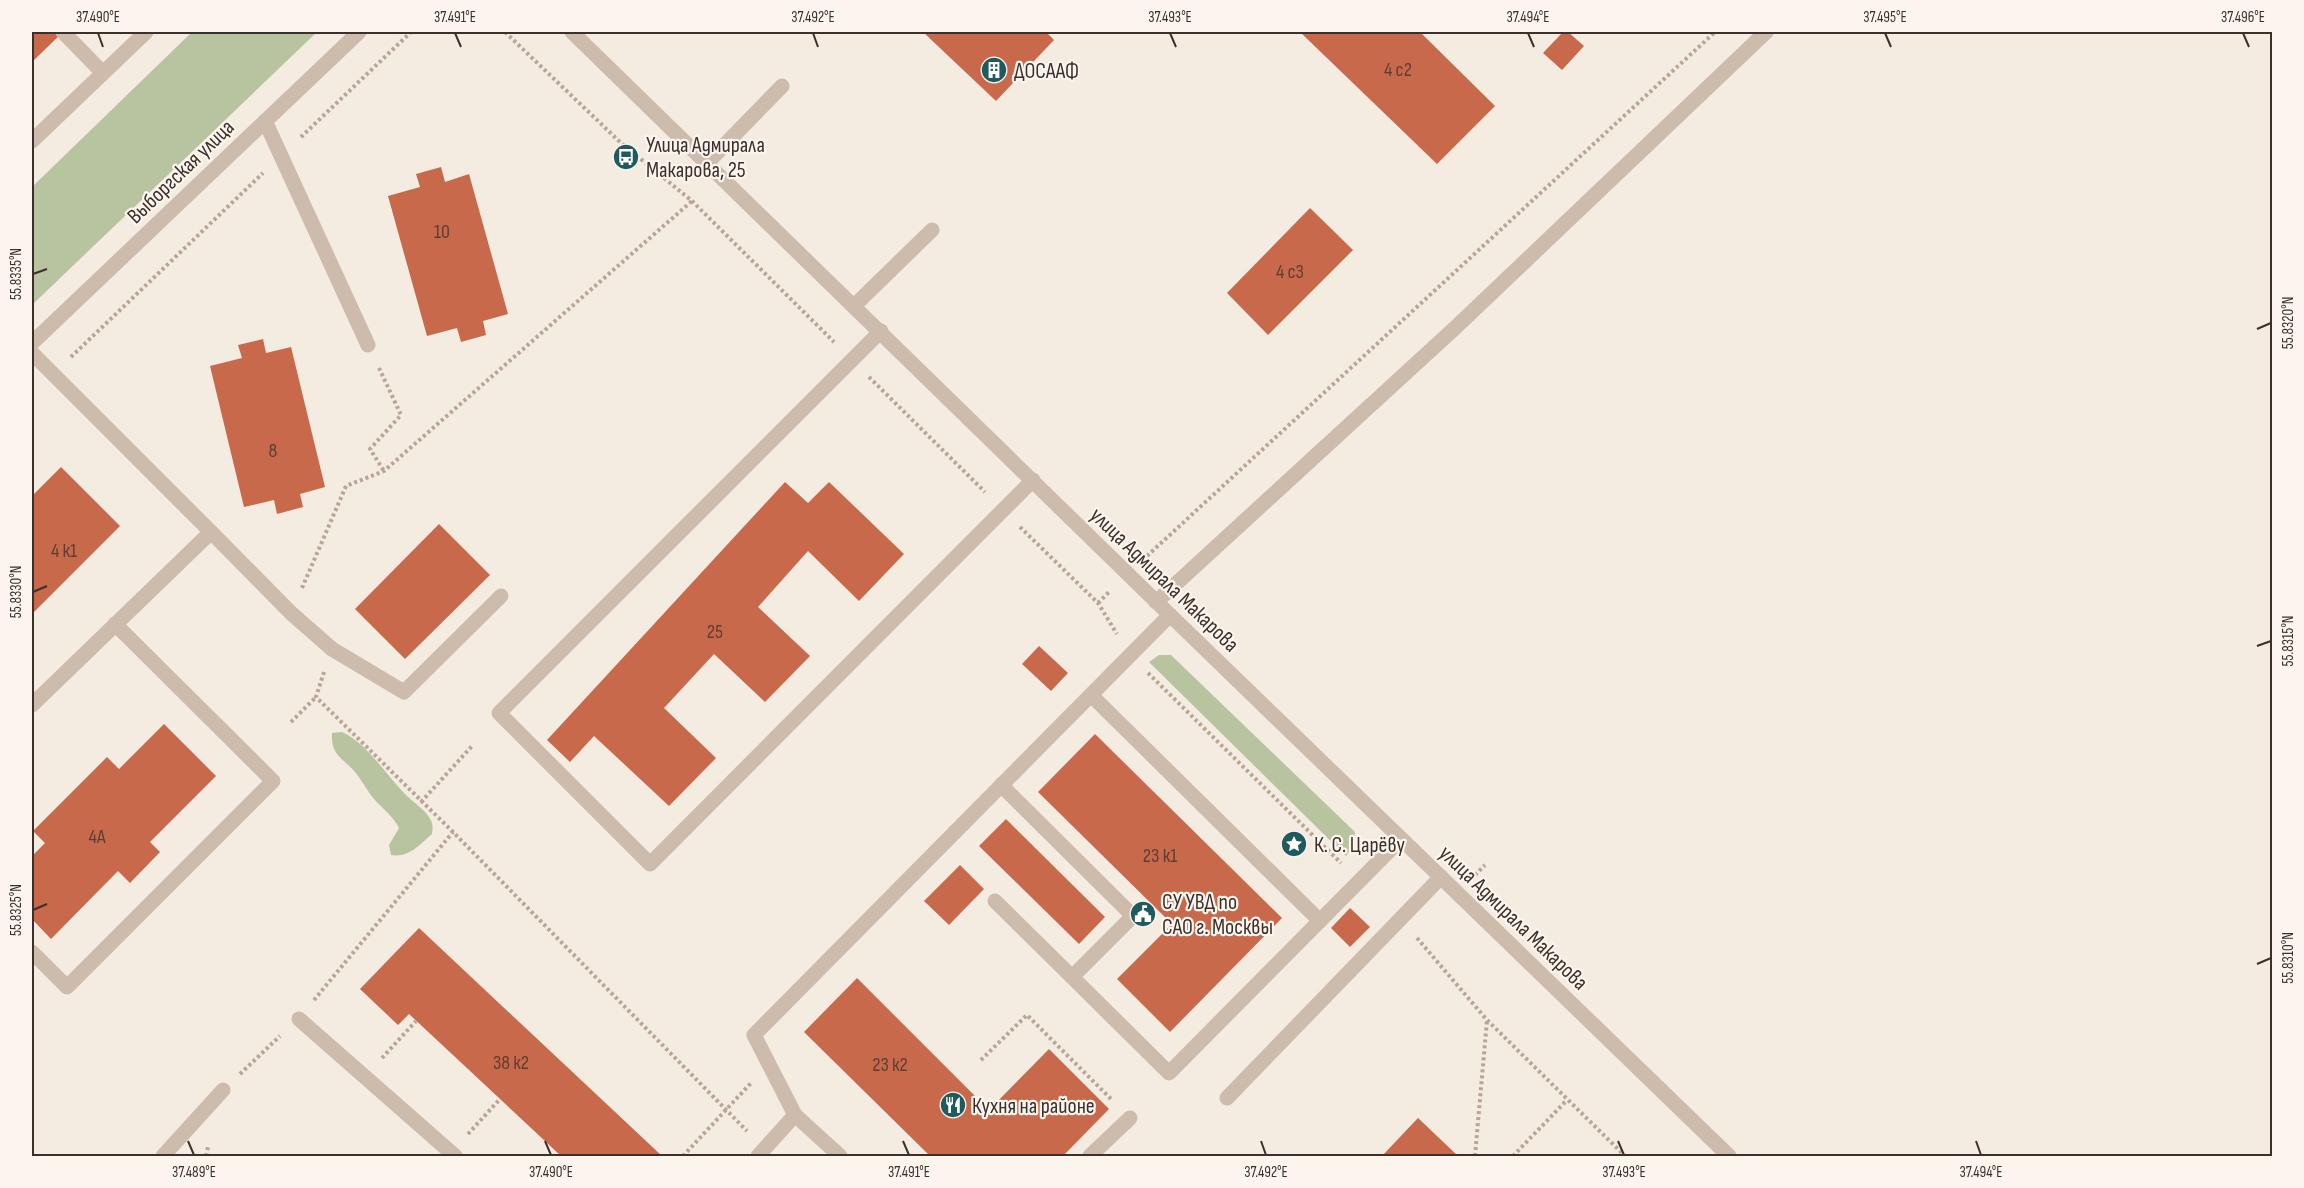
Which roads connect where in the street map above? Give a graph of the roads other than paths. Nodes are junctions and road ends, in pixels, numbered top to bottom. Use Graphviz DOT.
graph roads {
  1 [pos="63,32"];
  2 [pos="146,32"];
  3 [pos="359,32"];
  4 [pos="572,32"];
  5 [pos="1766,32"];
  6 [pos="103,73"];
  7 [pos="782,86"];
  8 [pos="265,121"];
  9 [pos="32,141"];
  10 [pos="707,163"];
  11 [pos="932,230"];
  12 [pos="855,305"];
  13 [pos="881,331"];
  14 [pos="32,343"];
  15 [pos="368,345"];
  16 [pos="32,353"];
  17 [pos="1033,480"];
  18 [pos="210,532"];
  19 [pos="501,596"];
  20 [pos="1156,602"];
  21 [pos="1170,615"];
  22 [pos="115,624"];
  23 [pos="1091,695"];
  24 [pos="32,705"];
  25 [pos="1001,785"];
  26 [pos="1401,839"];
  27 [pos="1442,878"];
  28 [pos="995,902"];
  29 [pos="1320,921"];
  30 [pos="32,952"];
  31 [pos="1072,977"];
  32 [pos="299,1019"];
  33 [pos="223,1090"];
  34 [pos="1227,1098"];
  35 [pos="795,1114"];
  36 [pos="1130,1118"];
  37 [pos="762,1153"];
  38 [pos="453,1155"];
  39 [pos="163,1156"];
  40 [pos="840,1156"];
  41 [pos="1090,1156"];
  42 [pos="1729,1156"];
  1 -- 6 [label="street"];
  2 -- 6 [label="street"];
  3 -- 8 [label="street, Выборгская улица"];
  4 -- 10 [label="street, улица Адмирала Макарова"];
  5 -- 20 [label="street"];
  6 -- 9 [label="street"];
  7 -- 10 [label="street"];
  8 -- 14 [label="street, Выборгская улица"];
  8 -- 15 [label="street"];
  10 -- 12 [label="street, улица Адмирала Макарова"];
  11 -- 12 [label="street"];
  12 -- 13 [label="street, улица Адмирала Макарова"];
  13 -- 17 [label="street, улица Адмирала Макарова"];
  13 -- 17 [label="street"];
  16 -- 18 [label="street"];
  17 -- 20 [label="street, улица Адмирала Макарова"];
  18 -- 19 [label="street"];
  18 -- 22 [label="street"];
  20 -- 21 [label="street, улица Адмирала Макарова"];
  21 -- 23 [label="street"];
  21 -- 26 [label="street, улица Адмирала Макарова"];
  22 -- 24 [label="street"];
  22 -- 30 [label="street"];
  23 -- 25 [label="street"];
  23 -- 29 [label="street"];
  25 -- 31 [label="street"];
  25 -- 35 [label="street"];
  26 -- 27 [label="street, улица Адмирала Макарова"];
  26 -- 29 [label="street"];
  27 -- 34 [label="street"];
  27 -- 42 [label="street, улица Адмирала Макарова"];
  28 -- 31 [label="street"];
  29 -- 31 [label="street"];
  32 -- 38 [label="street"];
  33 -- 39 [label="street"];
  35 -- 37 [label="street"];
  35 -- 40 [label="street"];
  36 -- 41 [label="street"];
}
